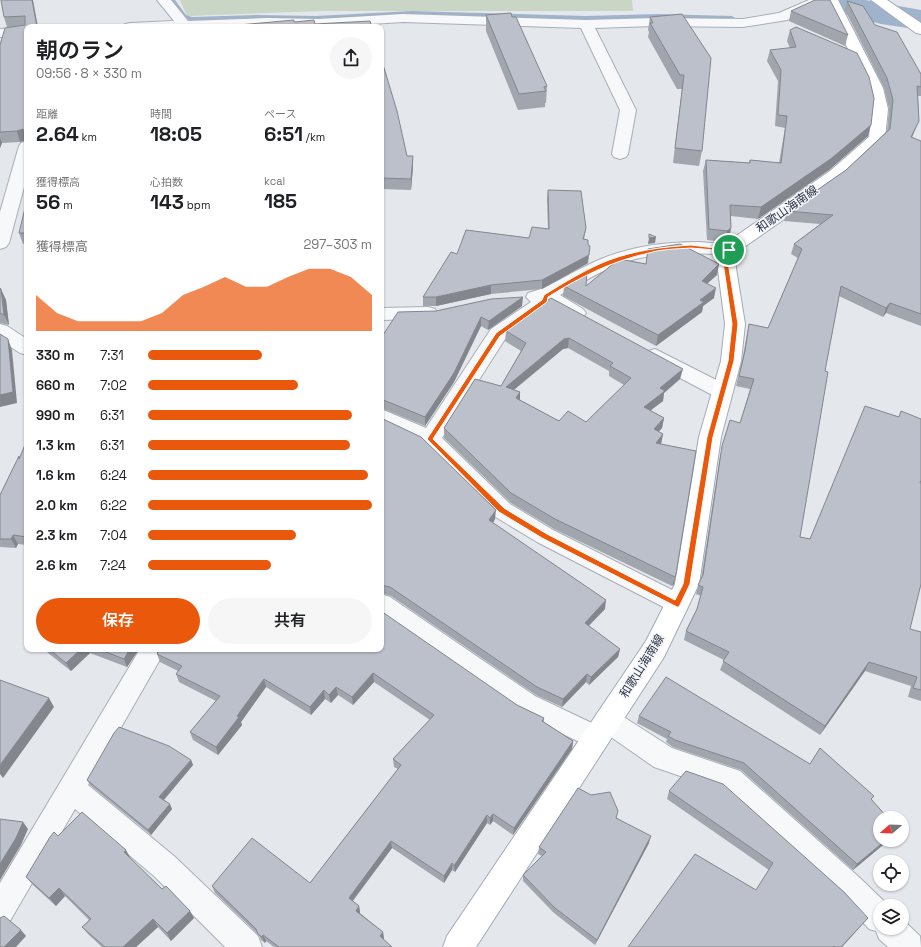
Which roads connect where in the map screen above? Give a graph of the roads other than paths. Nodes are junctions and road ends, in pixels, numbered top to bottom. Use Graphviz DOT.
graph roads {
  1 [pos="164,0"];
  2 [pos="820,0"];
  3 [pos="832,0"];
  4 [pos="878,0"];
  5 [pos="770,20"];
  6 [pos="192,24"];
  7 [pos="218,24"];
  8 [pos="308,24"];
  9 [pos="339,24"];
  10 [pos="586,24"];
  11 [pos="916,27"];
  12 [pos="794,30"];
  13 [pos="24,31"];
  14 [pos="0,33"];
  15 [pos="842,52"];
  16 [pos="863,61"];
  17 [pos="620,154"];
  18 [pos="24,157"];
  19 [pos="0,243"];
  20 [pos="729,250"];
  21 [pos="546,296"];
  22 [pos="515,299"];
  23 [pos="443,312"];
  24 [pos="384,314"];
  25 [pos="594,323"];
  26 [pos="0,331"];
  27 [pos="24,346"];
  28 [pos="636,346"];
  29 [pos="723,392"];
  30 [pos="384,418"];
  31 [pos="430,439"];
  32 [pos="677,604"];
  33 [pos="384,606"];
  34 [pos="151,652"];
  35 [pos="602,729"];
  36 [pos="71,788"];
  37 [pos="0,911"];
  38 [pos="873,911"];
  39 [pos="897,935"];
  40 [pos="460,946"];
  41 [pos="247,947"];
  42 [pos="908,947"];
  1 -- 6 [label="street"];
  2 -- 5 [label="street"];
  3 -- 16 [label="main road, 和歌山海南線"];
  4 -- 11 [label="main road"];
  5 -- 10 [label="street"];
  5 -- 12 [label="street"];
  7 -- 8 [label="street"];
  9 -- 10 [label="street"];
  10 -- 17 [label="street"];
  13 -- 14 [label="street"];
  15 -- 16 [label="street"];
  16 -- 20 [label="main road, 和歌山海南線"];
  18 -- 19 [label="street"];
  20 -- 21 [label="street"];
  20 -- 29 [label="main road, 和歌山海南線"];
  21 -- 22 [label="street"];
  21 -- 25 [label="street"];
  21 -- 31 [label="street"];
  23 -- 24 [label="street"];
  26 -- 27 [label="street"];
  28 -- 29 [label="street"];
  29 -- 32 [label="main road, 和歌山海南線"];
  30 -- 31 [label="street"];
  31 -- 32 [label="street"];
  32 -- 35 [label="main road, 和歌山海南線"];
  33 -- 35 [label="street"];
  34 -- 36 [label="street"];
  35 -- 38 [label="street"];
  35 -- 40 [label="main road, 和歌山海南線"];
  36 -- 37 [label="street"];
  36 -- 41 [label="street"];
  39 -- 42 [label="street"];
}
